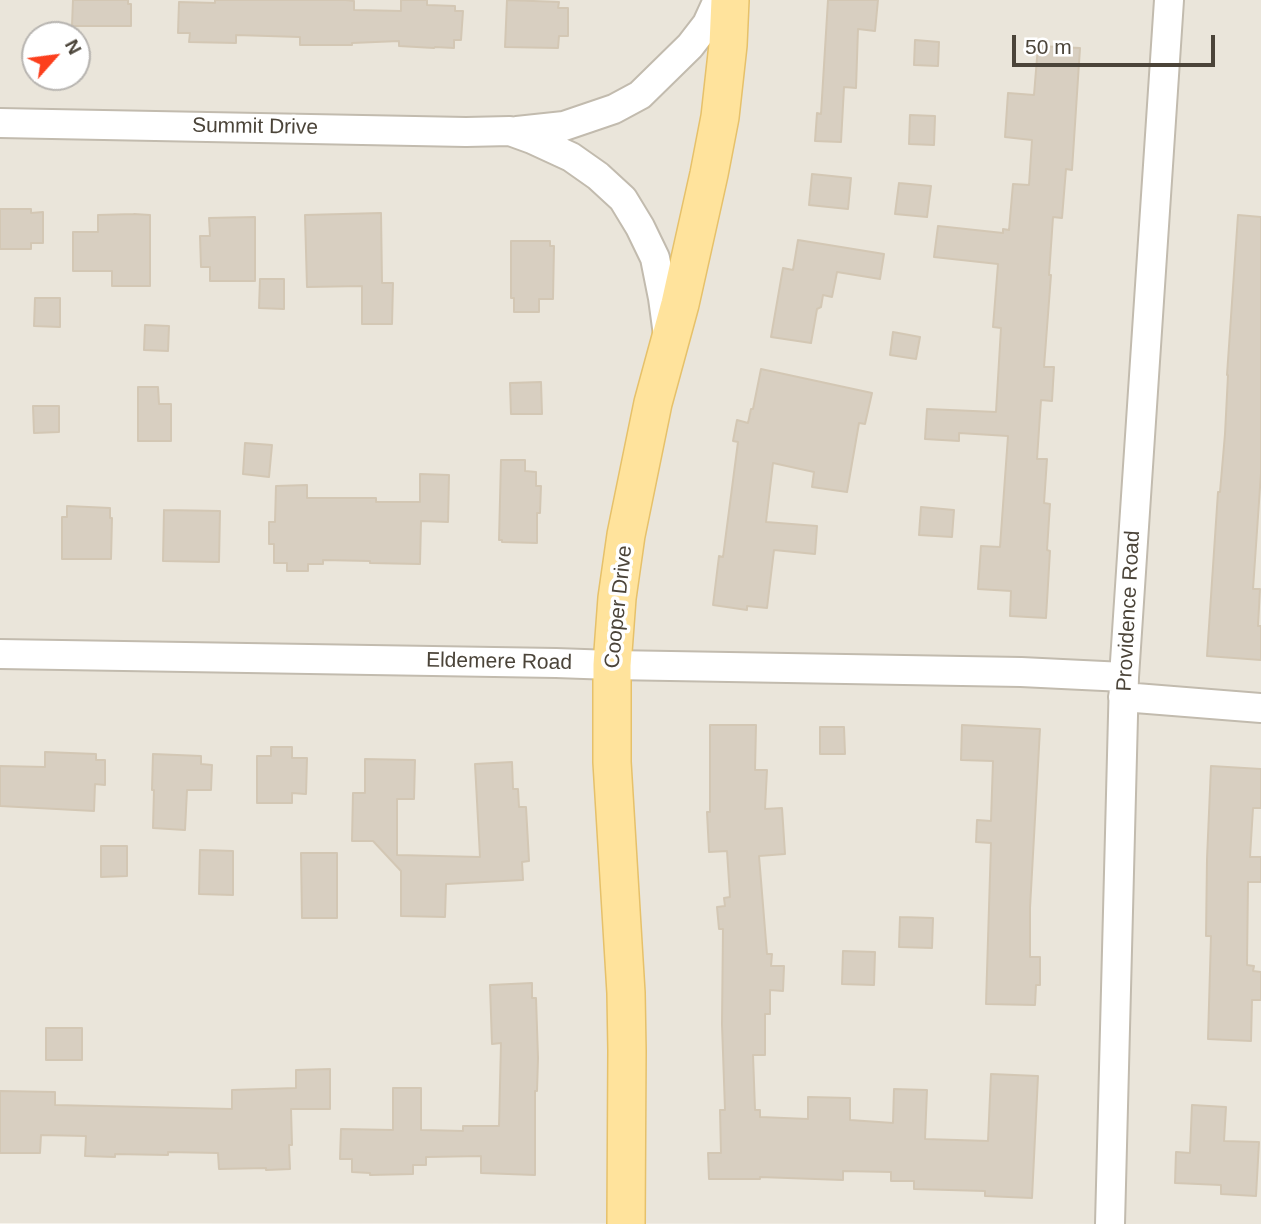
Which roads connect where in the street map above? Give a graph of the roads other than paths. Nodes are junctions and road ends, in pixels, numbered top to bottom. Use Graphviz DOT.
graph roads {
  1 [pos="718,0"];
  2 [pos="730,0"];
  3 [pos="1169,0"];
  4 [pos="0,123"];
  5 [pos="510,131"];
  6 [pos="668,341"];
  7 [pos="0,654"];
  8 [pos="612,665"];
  9 [pos="1124,687"];
  10 [pos="1261,708"];
  11 [pos="626,1224"];
  12 [pos="1110,1224"];
  1 -- 5 [label="street, Summit Drive"];
  2 -- 6 [label="main road, Cooper Drive"];
  3 -- 9 [label="street, Providence Road"];
  4 -- 5 [label="street, Summit Drive"];
  5 -- 6 [label="street, Summit Drive"];
  6 -- 8 [label="main road, Cooper Drive"];
  7 -- 8 [label="street, Eldemere Road"];
  8 -- 9 [label="street, Eldemere Road"];
  8 -- 11 [label="main road, Cooper Drive"];
  9 -- 10 [label="street, Eldemere Road"];
  9 -- 12 [label="street, Providence Road"];
}
